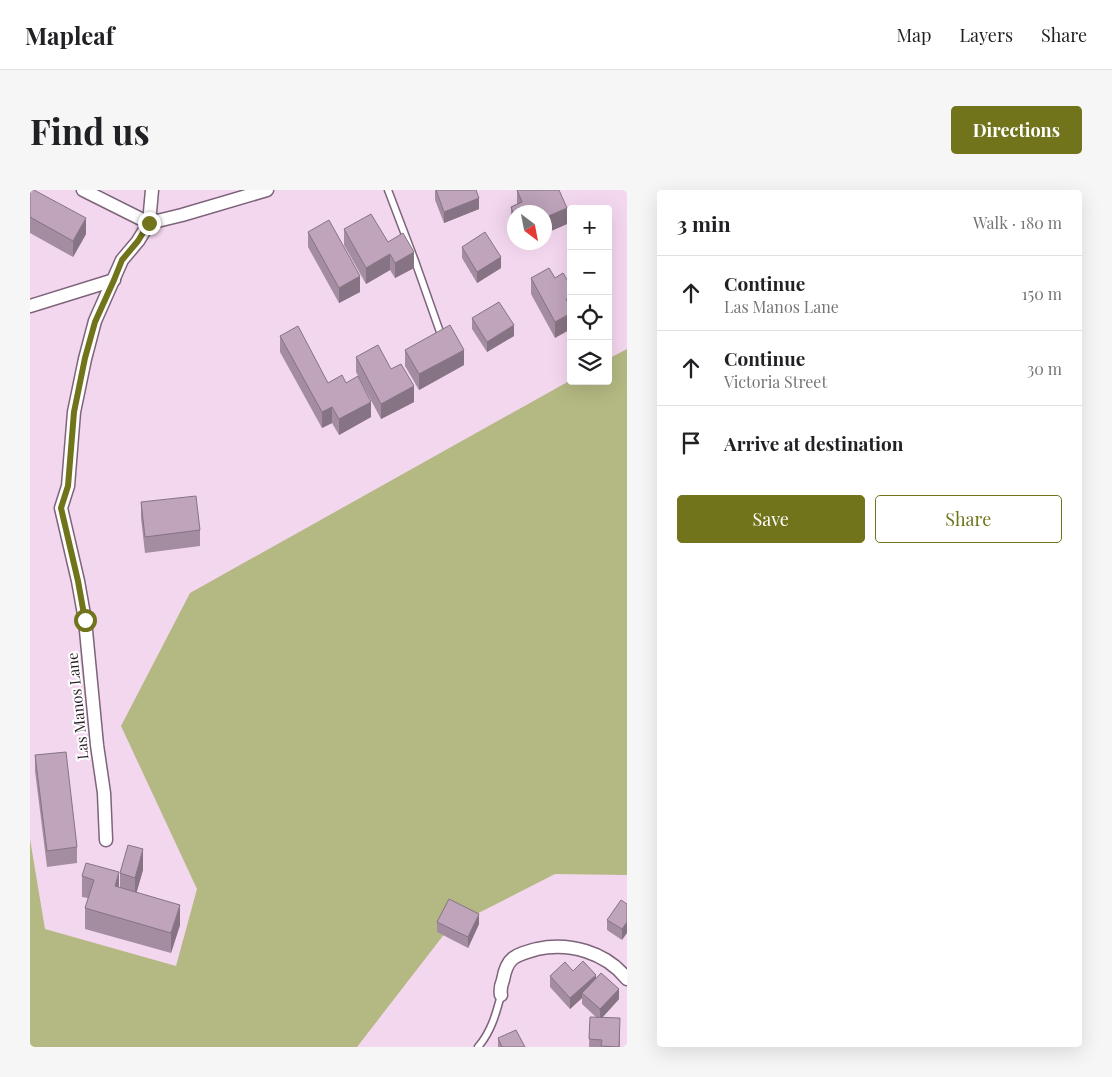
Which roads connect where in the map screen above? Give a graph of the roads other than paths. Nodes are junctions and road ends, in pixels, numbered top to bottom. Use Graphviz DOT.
graph roads {
  1 [pos="83,190"];
  2 [pos="152,190"];
  3 [pos="267,190"];
  4 [pos="388,190"];
  5 [pos="149,223"];
  6 [pos="114,280"];
  7 [pos="30,306"];
  8 [pos="440,332"];
  9 [pos="106,840"];
  10 [pos="627,979"];
  11 [pos="501,995"];
  12 [pos="478,1047"];
  1 -- 5 [label="street"];
  2 -- 5 [label="street"];
  3 -- 5 [label="street"];
  4 -- 8 [label="lane"];
  5 -- 6 [label="street, Las Manos Lane"];
  6 -- 7 [label="street"];
  6 -- 9 [label="street, Las Manos Lane"];
  10 -- 11 [label="street"];
  11 -- 12 [label="lane"];
}
